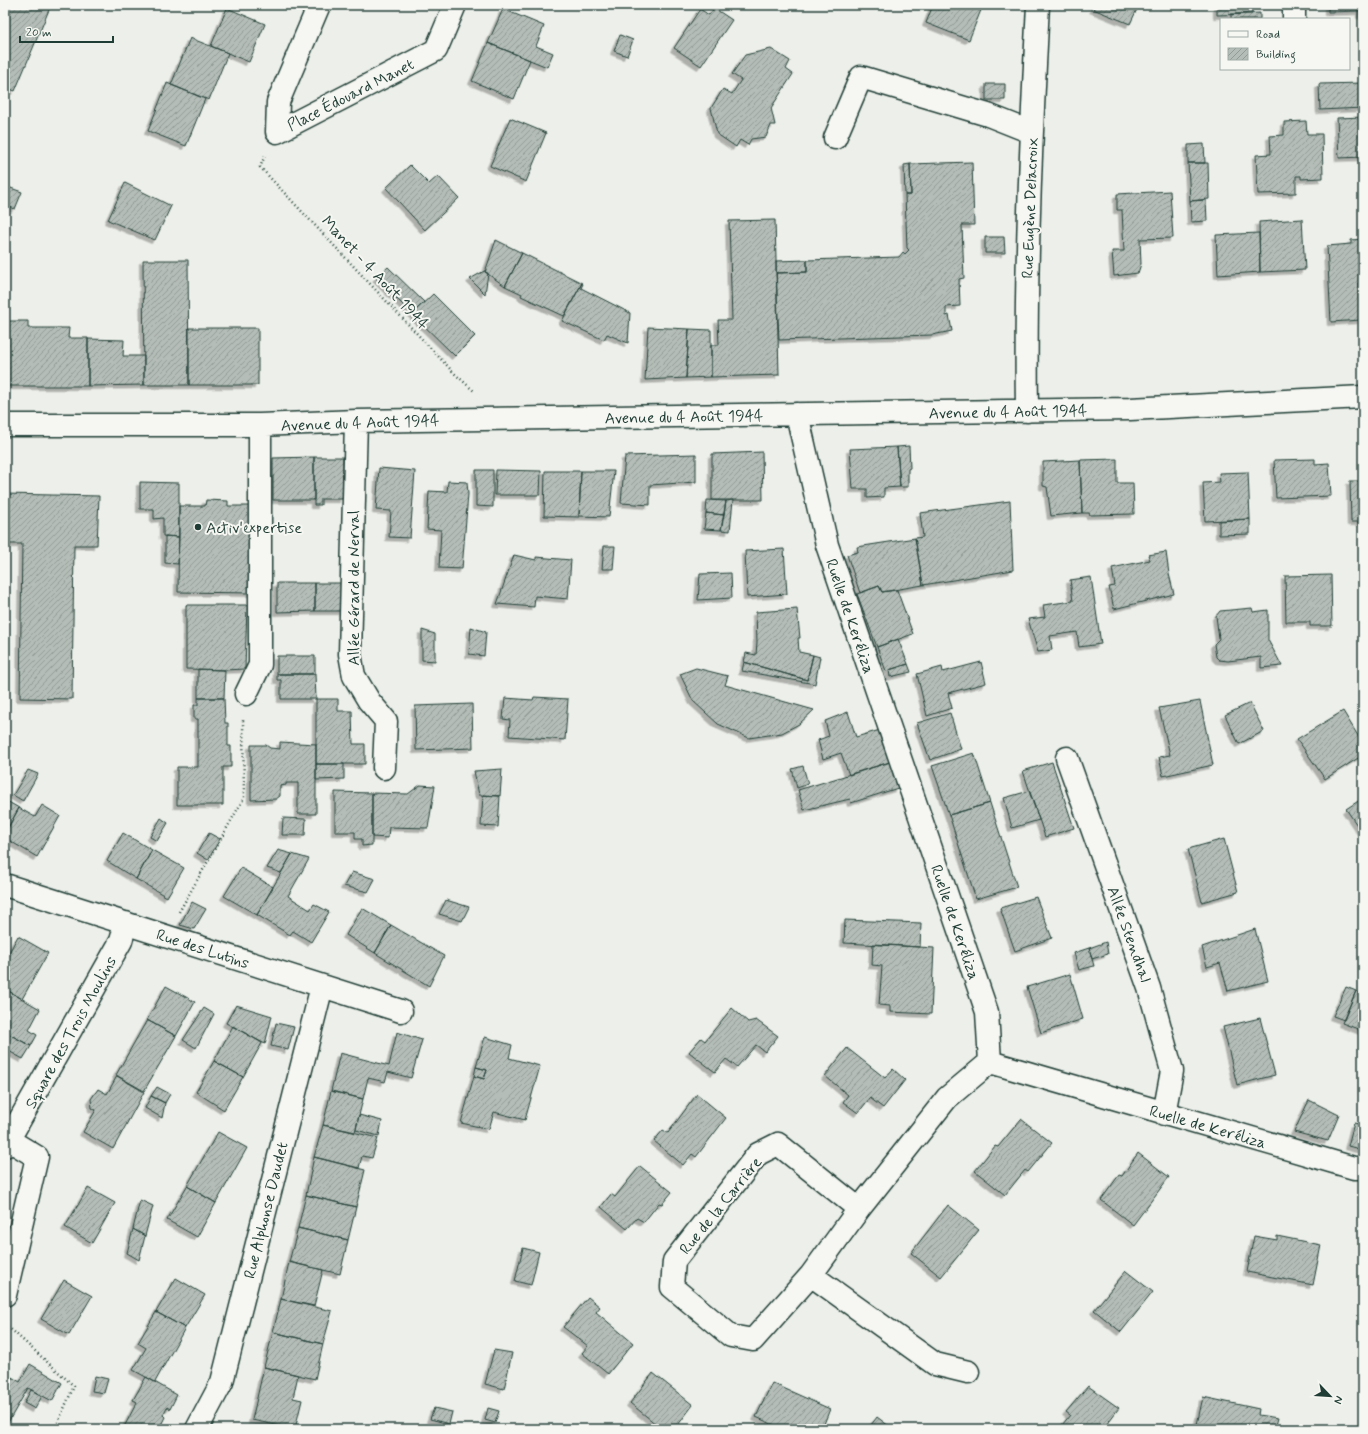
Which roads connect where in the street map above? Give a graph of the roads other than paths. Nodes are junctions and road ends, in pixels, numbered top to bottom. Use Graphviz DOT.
graph roads {
  1 [pos="319,5"];
  2 [pos="455,5"];
  3 [pos="1038,5"];
  4 [pos="1294,5"];
  5 [pos="1294,18"];
  6 [pos="1032,132"];
  7 [pos="836,138"];
  8 [pos="1363,397"];
  9 [pos="1027,411"];
  10 [pos="797,414"];
  11 [pos="356,421"];
  12 [pos="5,425"];
  13 [pos="260,425"];
  14 [pos="246,694"];
  15 [pos="1067,758"];
  16 [pos="384,768"];
  17 [pos="5,885"];
  18 [pos="126,923"];
  19 [pos="322,986"];
  20 [pos="401,1011"];
  21 [pos="990,1062"];
  22 [pos="1164,1114"];
  23 [pos="7,1143"];
  24 [pos="1363,1168"];
  25 [pos="860,1209"];
  26 [pos="812,1275"];
  27 [pos="5,1295"];
  28 [pos="968,1372"];
  29 [pos="197,1429"];
  1 -- 2 [label="street, Place Édouard Manet"];
  3 -- 6 [label="street, Rue Eugène Delacroix"];
  4 -- 5 [label="street"];
  6 -- 7 [label="street"];
  6 -- 9 [label="street, Rue Eugène Delacroix"];
  8 -- 9 [label="street, Avenue du 4 Août 1944"];
  9 -- 10 [label="street, Avenue du 4 Août 1944"];
  10 -- 11 [label="street, Avenue du 4 Août 1944"];
  10 -- 21 [label="street, Ruelle de Keréliza"];
  11 -- 13 [label="street, Avenue du 4 Août 1944"];
  11 -- 16 [label="street, Allée Gérard de Nerval"];
  12 -- 13 [label="street, Avenue du 4 Août 1944"];
  13 -- 14 [label="street"];
  15 -- 22 [label="street, Allée Stendhal"];
  17 -- 18 [label="street, Rue des Lutins"];
  18 -- 19 [label="street, Rue des Lutins"];
  18 -- 23 [label="street, Square des Trois Moulins"];
  19 -- 20 [label="street, Rue des Lutins"];
  19 -- 29 [label="street, Rue Alphonse Daudet"];
  21 -- 22 [label="street, Ruelle de Keréliza"];
  21 -- 25 [label="street, Rue de la Carrière"];
  22 -- 24 [label="street, Ruelle de Keréliza"];
  23 -- 27 [label="street, Square des Trois Moulins"];
  25 -- 26 [label="street, Rue de la Carrière"];
  25 -- 26 [label="street, Rue de la Carrière"];
  26 -- 28 [label="street"];
}
